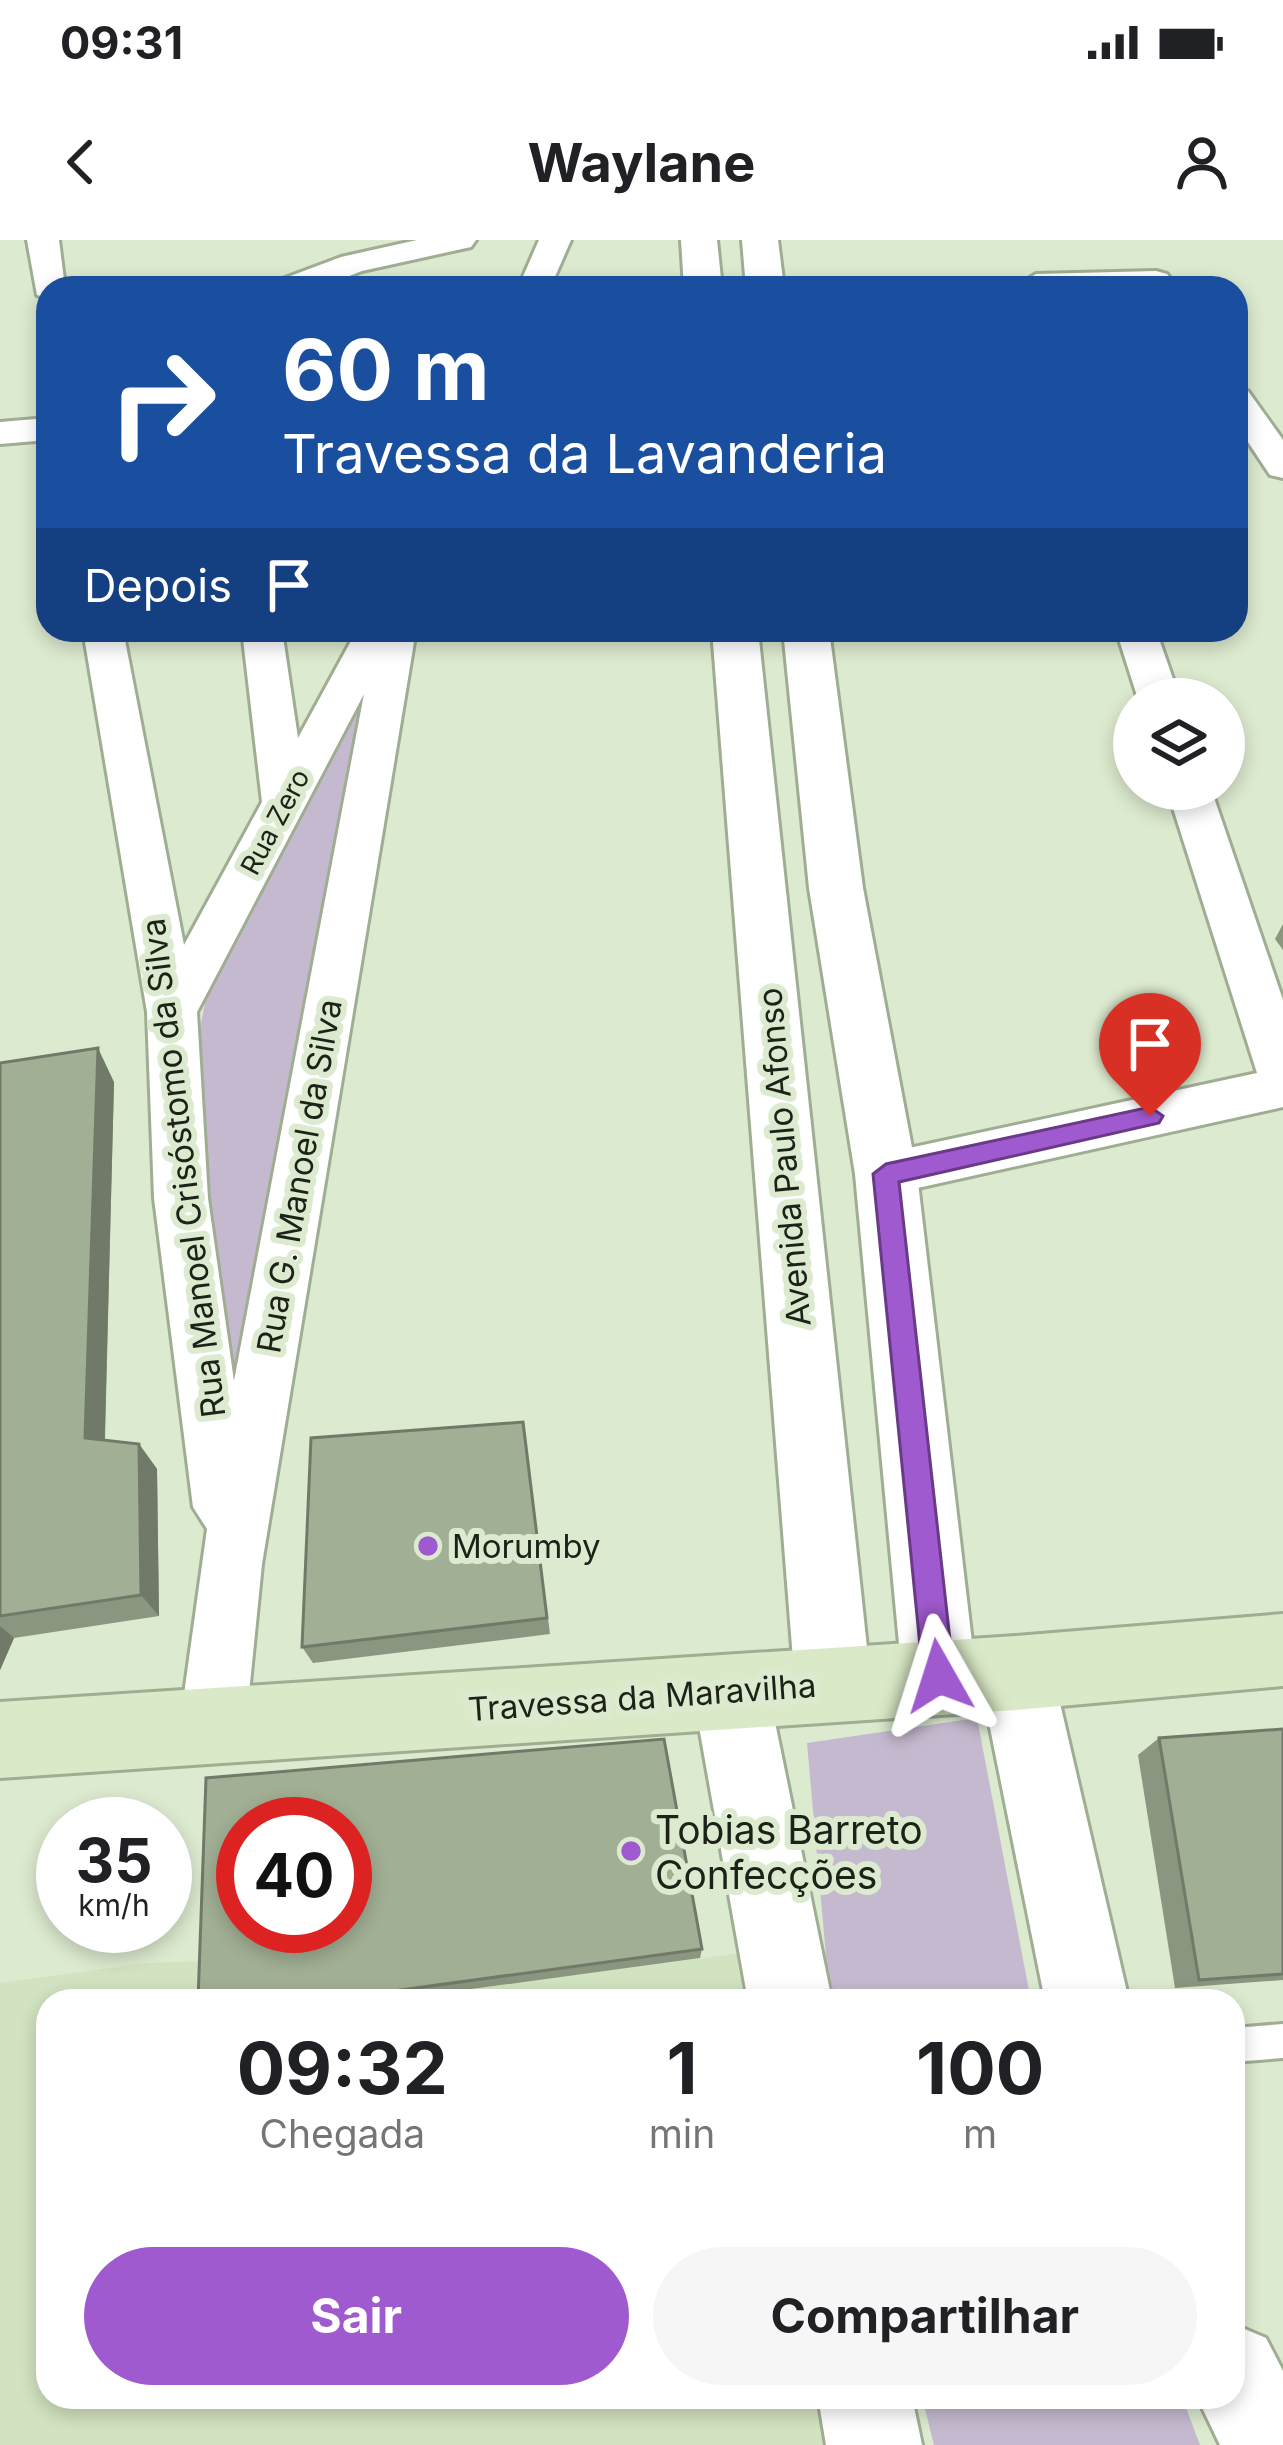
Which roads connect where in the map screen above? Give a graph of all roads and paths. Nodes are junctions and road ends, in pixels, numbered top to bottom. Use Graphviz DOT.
graph roads {
  1 [pos="43,240"];
  2 [pos="460,240"];
  3 [pos="555,240"];
  4 [pos="699,240"];
  5 [pos="760,240"];
  6 [pos="1134,254"];
  7 [pos="48,276"];
  8 [pos="320,276"];
  9 [pos="539,276"];
  10 [pos="702,276"];
  11 [pos="764,276"];
  12 [pos="1152,276"];
  13 [pos="1248,416"];
  14 [pos="36,430"];
  15 [pos="0,434"];
  16 [pos="1283,467"];
  17 [pos="105,642"];
  18 [pos="264,642"];
  19 [pos="371,642"];
  20 [pos="394,642"];
  21 [pos="736,642"];
  22 [pos="807,642"];
  23 [pos="1140,642"];
  24 [pos="1152,678"];
  25 [pos="285,805"];
  26 [pos="1196,810"];
  27 [pos="172,1012"];
  28 [pos="1283,1076"];
  29 [pos="1283,1087"];
  30 [pos="886,1174"];
  31 [pos="231,1564"];
  32 [pos="1283,1650"];
  33 [pos="1016,1673"];
  34 [pos="939,1676"];
  35 [pos="833,1684"];
  36 [pos="731,1693"];
  37 [pos="213,1723"];
  38 [pos="0,1740"];
  39 [pos="788,1989"];
  40 [pos="1084,1989"];
  41 [pos="1283,2041"];
  42 [pos="1245,2044"];
  43 [pos="1245,2395"];
  44 [pos="867,2409"];
  45 [pos="874,2445"];
  46 [pos="1270,2445"];
  1 -- 7 [label="street"];
  2 -- 8 [label="street"];
  3 -- 9 [label="street"];
  4 -- 10 [label="street"];
  5 -- 11 [label="street"];
  6 -- 12 [label="street"];
  13 -- 16 [label="street"];
  14 -- 15 [label="street"];
  17 -- 27 [label="street, Rua Manoel Crisóstomo da Silva"];
  18 -- 25 [label="street"];
  19 -- 25 [label="street, Rua Zero"];
  20 -- 31 [label="street, Rua G. Manoel da Silva"];
  21 -- 35 [label="street, Avenida Paulo Afonso"];
  22 -- 30 [label="street"];
  23 -- 24 [label="street"];
  25 -- 27 [label="street, Rua Zero"];
  26 -- 28 [label="street"];
  27 -- 31 [label="street, Rua Manoel Crisóstomo da Silva"];
  29 -- 30 [label="street"];
  30 -- 34 [label="street"];
  31 -- 37 [label="street, Rua G. Manoel da Silva"];
  32 -- 33 [label="main road, Travessa da Maravilha"];
  33 -- 34 [label="main road, Travessa da Maravilha"];
  33 -- 40 [label="street"];
  34 -- 35 [label="main road, Travessa da Maravilha"];
  35 -- 36 [label="main road, Travessa da Maravilha"];
  36 -- 37 [label="main road, Travessa da Maravilha"];
  36 -- 39 [label="street"];
  37 -- 38 [label="main road, Travessa da Maravilha"];
  41 -- 42 [label="lane"];
  43 -- 46 [label="street"];
  44 -- 45 [label="street"];
}
